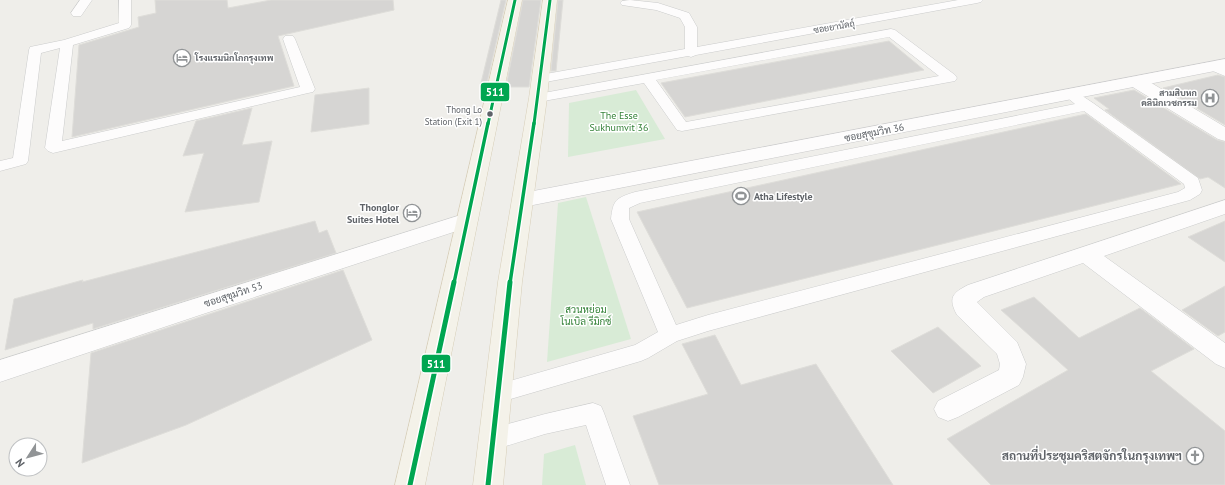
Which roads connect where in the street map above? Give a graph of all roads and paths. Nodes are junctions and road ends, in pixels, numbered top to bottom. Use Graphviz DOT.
graph roads {
  1 [pos="86,0"];
  2 [pos="125,0"];
  3 [pos="515,0"];
  4 [pos="550,0"];
  5 [pos="977,0"];
  6 [pos="960,2"];
  7 [pos="626,3"];
  8 [pos="77,13"];
  9 [pos="289,39"];
  10 [pos="67,43"];
  11 [pos="690,52"];
  12 [pos="1221,68"];
  13 [pos="648,78"];
  14 [pos="1137,82"];
  15 [pos="539,89"];
  16 [pos="1070,94"];
  17 [pos="1088,106"];
  18 [pos="1225,135"];
  19 [pos="0,166"];
  20 [pos="523,200"];
  21 [pos="1225,207"];
  22 [pos="467,220"];
  23 [pos="1086,255"];
  24 [pos="670,335"];
  25 [pos="1225,357"];
  26 [pos="0,371"];
  27 [pos="497,394"];
  28 [pos="948,409"];
  29 [pos="493,439"];
  30 [pos="410,485"];
  31 [pos="488,485"];
  32 [pos="618,485"];
  1 -- 8 [label="lane"];
  2 -- 10 [label="lane"];
  3 -- 22 [label="main road"];
  4 -- 15 [label="main road"];
  5 -- 6 [label="lane, ซอยยานัดถุ์"];
  6 -- 11 [label="lane, ซอยยานัดถุ์"];
  7 -- 11 [label="lane"];
  9 -- 10 [label="lane"];
  10 -- 19 [label="lane"];
  11 -- 15 [label="lane, ซอยยานัดถุ์"];
  12 -- 14 [label="street, ซอยสุขุมวิท 36"];
  13 -- 13 [label="lane"];
  13 -- 15 [label="lane"];
  14 -- 16 [label="street, ซอยสุขุมวิท 36"];
  14 -- 18 [label="street"];
  15 -- 20 [label="main road"];
  16 -- 17 [label="lane"];
  16 -- 20 [label="street, ซอยสุขุมวิท 36"];
  17 -- 24 [label="lane"];
  17 -- 24 [label="lane"];
  20 -- 27 [label="main road"];
  21 -- 23 [label="street"];
  22 -- 26 [label="street, ซอยสุขุมวิท 53"];
  22 -- 30 [label="main road"];
  23 -- 25 [label="street"];
  23 -- 28 [label="street"];
  24 -- 27 [label="lane"];
  27 -- 29 [label="main road"];
  29 -- 31 [label="main road"];
  29 -- 32 [label="lane"];
}
